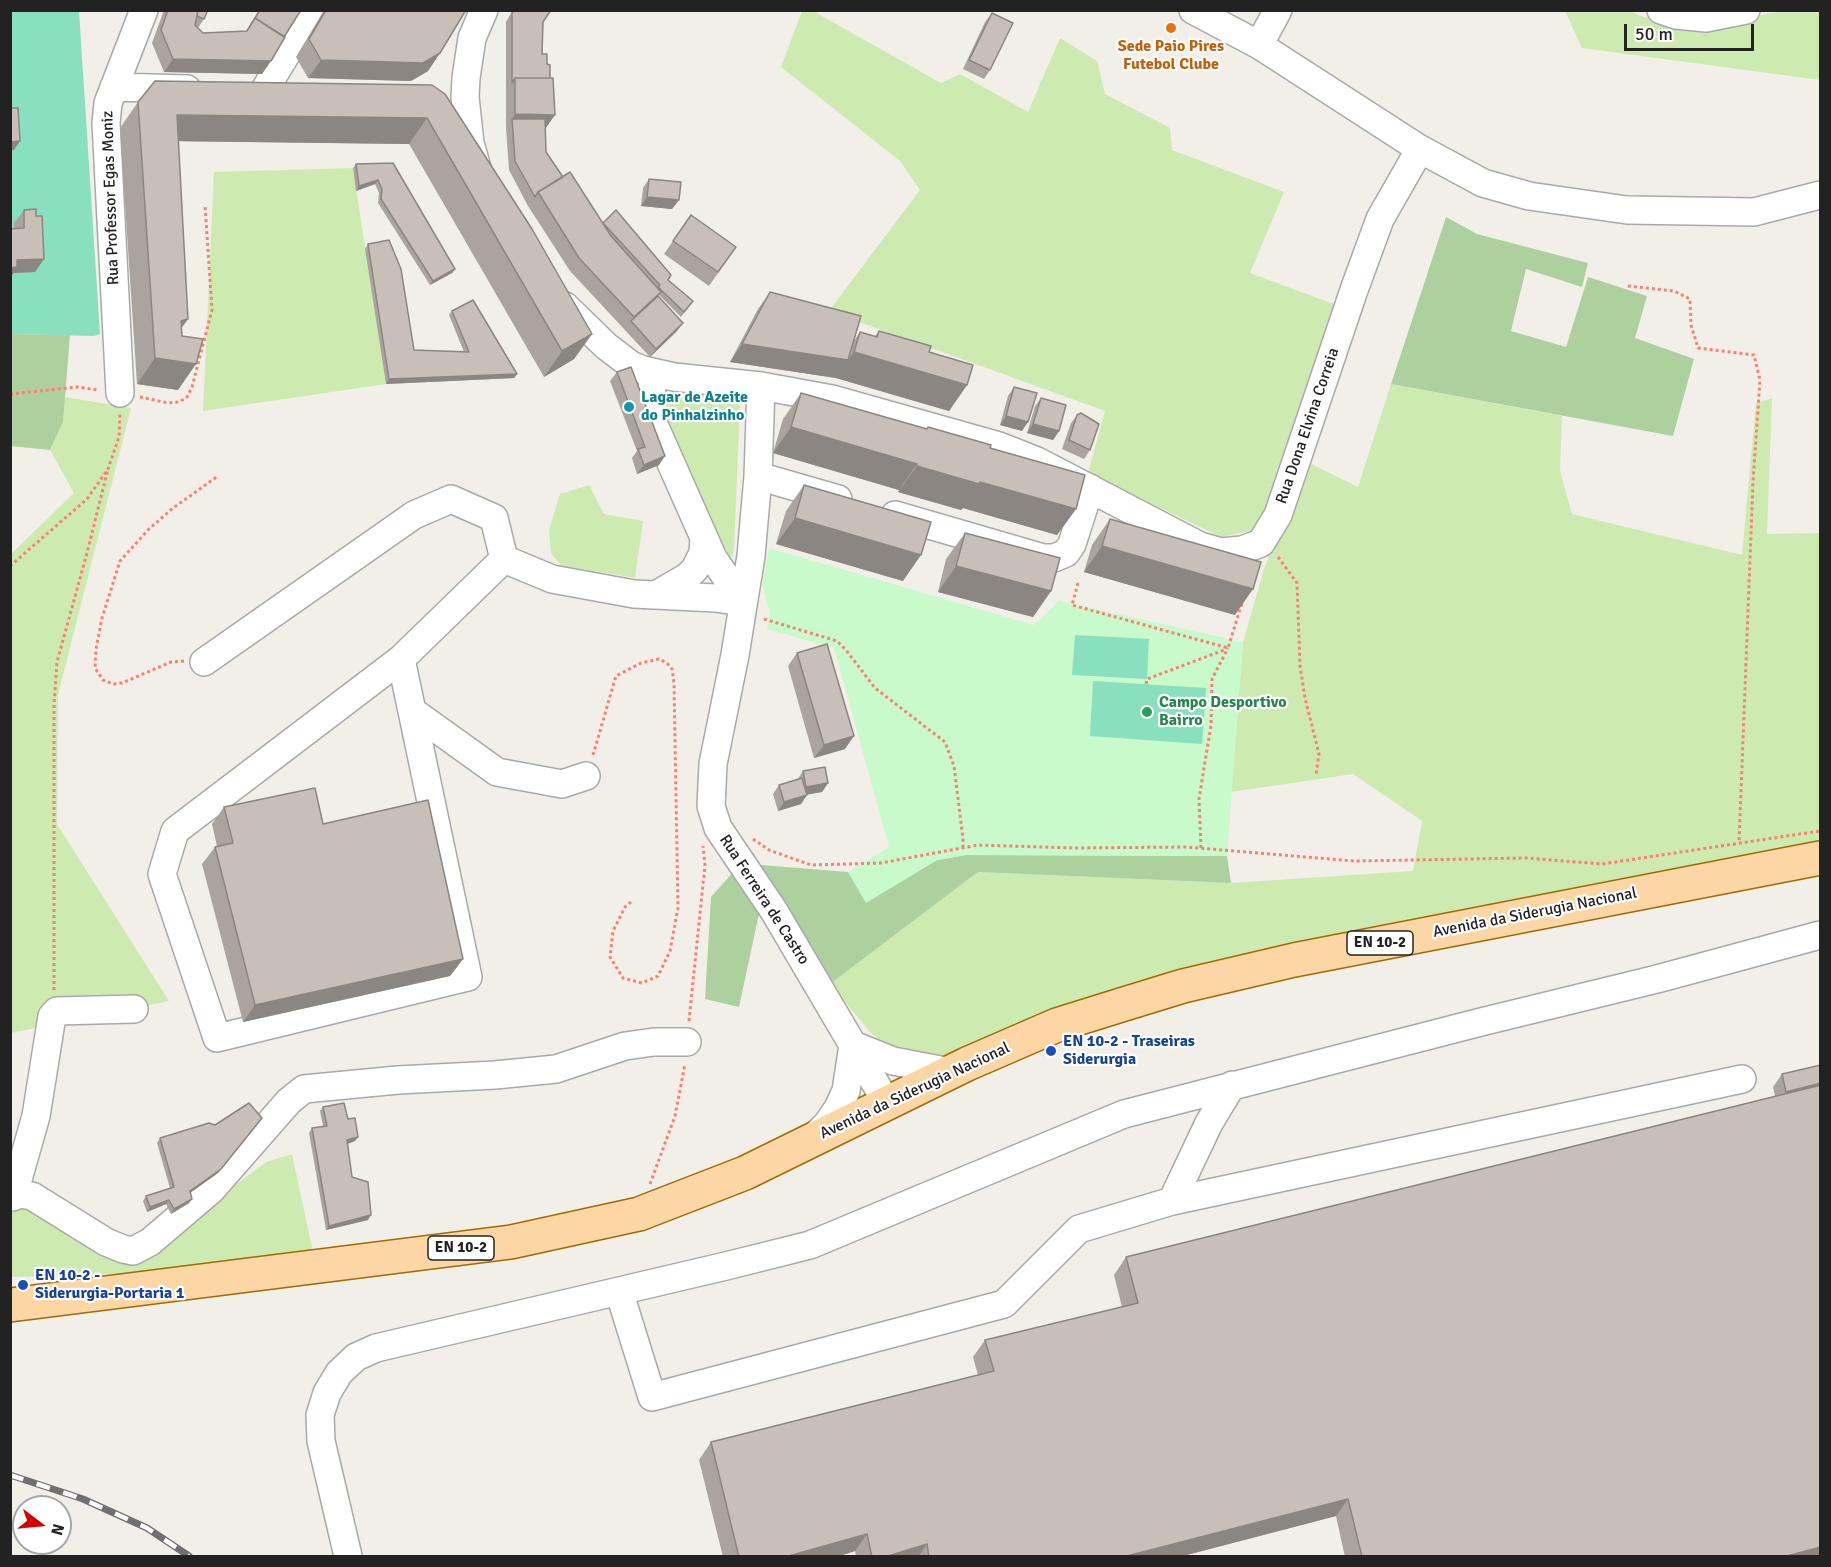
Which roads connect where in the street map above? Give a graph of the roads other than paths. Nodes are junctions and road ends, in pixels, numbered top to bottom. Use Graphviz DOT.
graph roads {
  1 [pos="144,10"];
  2 [pos="313,10"];
  3 [pos="484,10"];
  4 [pos="1193,10"];
  5 [pos="1278,10"];
  6 [pos="1660,10"];
  7 [pos="1746,10"];
  8 [pos="1259,45"];
  9 [pos="114,87"];
  10 [pos="206,89"];
  11 [pos="298,92"];
  12 [pos="1420,149"];
  13 [pos="486,185"];
  14 [pos="1821,195"];
  15 [pos="546,284"];
  16 [pos="655,373"];
  17 [pos="761,386"];
  18 [pos="120,393"];
  19 [pos="758,476"];
  20 [pos="1090,488"];
  21 [pos="704,538"];
  22 [pos="751,556"];
  23 [pos="504,559"];
  24 [pos="717,565"];
  25 [pos="644,595"];
  26 [pos="743,602"];
  27 [pos="401,659"];
  28 [pos="204,662"];
  29 [pos="412,711"];
  30 [pos="586,776"];
  31 [pos="1821,858"];
  32 [pos="1821,935"];
  33 [pos="134,1009"];
  34 [pos="687,1042"];
  35 [pos="853,1045"];
  36 [pos="951,1071"];
  37 [pos="1742,1079"];
  38 [pos="1232,1085"];
  39 [pos="887,1103"];
  40 [pos="809,1141"];
  41 [pos="12,1197"];
  42 [pos="1172,1200"];
  43 [pos="619,1291"];
  44 [pos="10,1305"];
  45 [pos="348,1557"];
  1 -- 9 [label="street, Rua Professor Egas Moniz"];
  2 -- 11 [label="street"];
  3 -- 13 [label="street"];
  4 -- 8 [label="street"];
  5 -- 8 [label="street"];
  6 -- 7 [label="street"];
  8 -- 12 [label="street"];
  9 -- 10 [label="street"];
  9 -- 18 [label="street, Rua Professor Egas Moniz"];
  12 -- 14 [label="street"];
  12 -- 20 [label="street, Rua Dona Elvina Correia"];
  15 -- 16 [label="street"];
  16 -- 17 [label="street"];
  16 -- 21 [label="street"];
  17 -- 19 [label="street, Rua Ferreira de Castro"];
  17 -- 20 [label="street"];
  19 -- 20 [label="street"];
  19 -- 22 [label="street, Rua Ferreira de Castro"];
  21 -- 24 [label="street"];
  21 -- 25 [label="street"];
  22 -- 24 [label="street"];
  22 -- 26 [label="street, Rua Ferreira de Castro"];
  23 -- 25 [label="street"];
  23 -- 27 [label="street"];
  23 -- 28 [label="street"];
  24 -- 26 [label="street"];
  25 -- 26 [label="street"];
  26 -- 35 [label="street, Rua Ferreira de Castro"];
  27 -- 29 [label="street"];
  27 -- 29 [label="street"];
  29 -- 30 [label="street"];
  31 -- 36 [label="main road, Avenida da Siderugia Nacional / EN 10-2"];
  32 -- 38 [label="street"];
  33 -- 41 [label="street"];
  34 -- 41 [label="street"];
  35 -- 36 [label="street"];
  35 -- 39 [label="street, Rua Ferreira de Castro"];
  35 -- 40 [label="street"];
  36 -- 39 [label="main road, Avenida da Siderugia Nacional / EN 10-2"];
  37 -- 42 [label="street"];
  38 -- 42 [label="street"];
  38 -- 43 [label="street"];
  39 -- 40 [label="main road, Avenida da Siderugia Nacional / EN 10-2"];
  40 -- 44 [label="main road, Avenida da Siderugia Nacional / EN 10-2"];
  42 -- 43 [label="street"];
  43 -- 45 [label="street"];
}
